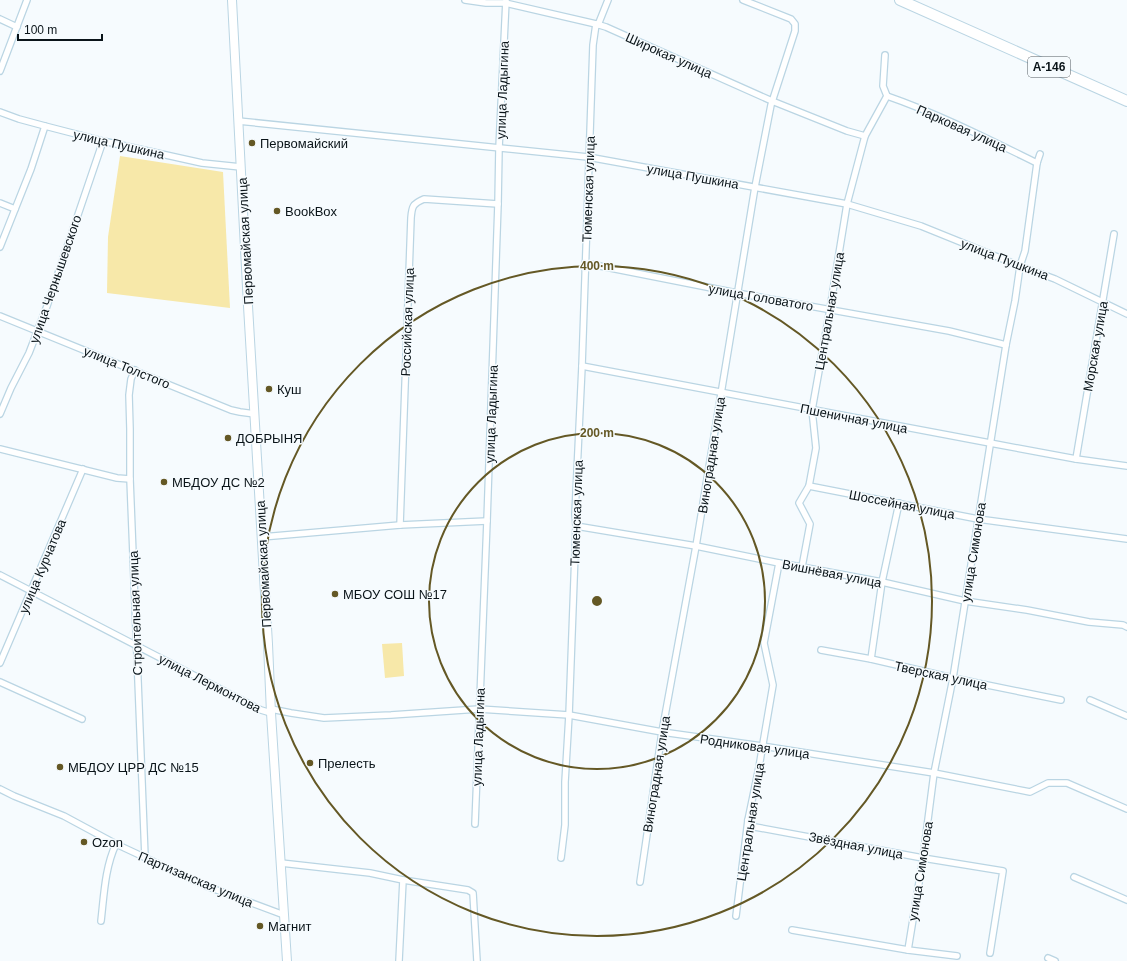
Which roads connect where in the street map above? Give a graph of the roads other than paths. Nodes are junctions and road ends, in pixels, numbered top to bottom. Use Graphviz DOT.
graph roads {
  1 [pos="28,0"];
  2 [pos="232,0"];
  3 [pos="465,0"];
  4 [pos="608,0"];
  5 [pos="743,0"];
  6 [pos="900,0"];
  7 [pos="506,1"];
  8 [pos="0,19"];
  9 [pos="597,25"];
  10 [pos="17,27"];
  11 [pos="885,55"];
  12 [pos="0,71"];
  13 [pos="887,96"];
  14 [pos="772,101"];
  15 [pos="1127,101"];
  16 [pos="0,112"];
  17 [pos="238,121"];
  18 [pos="45,126"];
  19 [pos="865,136"];
  20 [pos="103,141"];
  21 [pos="499,148"];
  22 [pos="1040,154"];
  23 [pos="588,158"];
  24 [pos="1037,163"];
  25 [pos="241,167"];
  26 [pos="755,187"];
  27 [pos="0,203"];
  28 [pos="498,204"];
  29 [pos="847,204"];
  30 [pos="15,209"];
  31 [pos="1114,234"];
  32 [pos="0,247"];
  33 [pos="585,263"];
  34 [pos="1020,266"];
  35 [pos="737,294"];
  36 [pos="1103,302"];
  37 [pos="830,309"];
  38 [pos="1127,314"];
  39 [pos="0,316"];
  40 [pos="37,331"];
  41 [pos="1006,345"];
  42 [pos="582,366"];
  43 [pos="135,370"];
  44 [pos="721,392"];
  45 [pos="812,410"];
  46 [pos="0,414"];
  47 [pos="255,414"];
  48 [pos="990,444"];
  49 [pos="0,450"];
  50 [pos="1076,459"];
  51 [pos="1127,466"];
  52 [pos="82,469"];
  53 [pos="130,479"];
  54 [pos="809,486"];
  55 [pos="899,503"];
  56 [pos="978,519"];
  57 [pos="487,522"];
  58 [pos="400,525"];
  59 [pos="576,526"];
  60 [pos="262,537"];
  61 [pos="1127,540"];
  62 [pos="696,546"];
  63 [pos="779,563"];
  64 [pos="802,567"];
  65 [pos="0,575"];
  66 [pos="882,582"];
  67 [pos="31,591"];
  68 [pos="965,601"];
  69 [pos="1127,627"];
  70 [pos="136,645"];
  71 [pos="821,650"];
  72 [pos="871,659"];
  73 [pos="0,663"];
  74 [pos="953,678"];
  75 [pos="0,682"];
  76 [pos="1061,700"];
  77 [pos="1090,700"];
  78 [pos="480,709"];
  79 [pos="271,711"];
  80 [pos="569,715"];
  81 [pos="1127,716"];
  82 [pos="82,719"];
  83 [pos="662,732"];
  84 [pos="762,746"];
  85 [pos="934,773"];
  86 [pos="0,789"];
  87 [pos="1127,809"];
  88 [pos="748,820"];
  89 [pos="475,824"];
  90 [pos="116,844"];
  91 [pos="145,857"];
  92 [pos="561,858"];
  93 [pos="924,858"];
  94 [pos="280,863"];
  95 [pos="1074,877"];
  96 [pos="403,880"];
  97 [pos="640,882"];
  98 [pos="1127,900"];
  99 [pos="284,915"];
  100 [pos="736,916"];
  101 [pos="101,921"];
  102 [pos="792,930"];
  103 [pos="908,950"];
  104 [pos="990,952"];
  105 [pos="958,956"];
  106 [pos="1048,958"];
  107 [pos="287,961"];
  108 [pos="399,961"];
  109 [pos="477,961"];
  110 [pos="1055,961"];
  1 -- 10 [label="street"];
  2 -- 17 [label="street, Первомайская улица"];
  3 -- 7 [label="street, Широкая улица"];
  4 -- 9 [label="street, Тюменская улица"];
  5 -- 14 [label="street, Виноградная улица"];
  6 -- 15 [label="highway, А-146"];
  7 -- 9 [label="street, Широкая улица"];
  7 -- 21 [label="street, улица Ладыгина"];
  8 -- 10 [label="street"];
  9 -- 14 [label="street, Широкая улица"];
  9 -- 23 [label="street, Тюменская улица"];
  10 -- 12 [label="street"];
  11 -- 13 [label="street"];
  13 -- 19 [label="street, Центральная улица"];
  13 -- 24 [label="street, Парковая улица"];
  14 -- 19 [label="street, Широкая улица"];
  14 -- 26 [label="street, Виноградная улица"];
  16 -- 18 [label="street, улица Пушкина"];
  17 -- 21 [label="street, улица Пушкина"];
  17 -- 25 [label="street, Первомайская улица"];
  18 -- 20 [label="street, улица Пушкина"];
  18 -- 30 [label="street"];
  19 -- 29 [label="street, Центральная улица"];
  20 -- 25 [label="street, улица Пушкина"];
  20 -- 40 [label="street, улица Чернышевского"];
  21 -- 23 [label="street, улица Пушкина"];
  21 -- 28 [label="street, улица Ладыгина"];
  22 -- 24 [label="street, улица Симонова"];
  23 -- 26 [label="street, улица Пушкина"];
  23 -- 33 [label="street, Тюменская улица"];
  24 -- 34 [label="street, улица Симонова"];
  25 -- 47 [label="street, Первомайская улица"];
  26 -- 29 [label="street, улица Пушкина"];
  26 -- 35 [label="street, Виноградная улица"];
  27 -- 30 [label="street"];
  28 -- 57 [label="street, улица Ладыгина"];
  28 -- 58 [label="street, Российская улица"];
  29 -- 34 [label="street, улица Пушкина"];
  29 -- 37 [label="street, Центральная улица"];
  30 -- 32 [label="street"];
  31 -- 36 [label="street, Морская улица"];
  33 -- 35 [label="street, улица Головатого"];
  33 -- 42 [label="street, Тюменская улица"];
  34 -- 36 [label="street, улица Пушкина"];
  34 -- 41 [label="street, улица Симонова"];
  35 -- 37 [label="street, улица Головатого"];
  35 -- 44 [label="street, Виноградная улица"];
  36 -- 38 [label="street, улица Пушкина"];
  36 -- 50 [label="street, Морская улица"];
  37 -- 41 [label="street, улица Головатого"];
  37 -- 45 [label="street, Центральная улица"];
  39 -- 40 [label="street, улица Толстого"];
  40 -- 43 [label="street, улица Толстого"];
  40 -- 46 [label="street, улица Чернышевского"];
  41 -- 48 [label="street, улица Симонова"];
  42 -- 44 [label="street, Пшеничная улица"];
  42 -- 59 [label="street, Тюменская улица"];
  43 -- 47 [label="street, улица Толстого"];
  43 -- 53 [label="street, Строительная улица"];
  44 -- 45 [label="street, Пшеничная улица"];
  44 -- 62 [label="street, Виноградная улица"];
  45 -- 48 [label="street, Пшеничная улица"];
  45 -- 54 [label="street, Центральная улица"];
  47 -- 60 [label="street, Первомайская улица"];
  48 -- 50 [label="street, Пшеничная улица"];
  48 -- 56 [label="street, улица Симонова"];
  49 -- 52 [label="street"];
  50 -- 51 [label="street, Пшеничная улица"];
  52 -- 53 [label="street"];
  52 -- 67 [label="street, улица Курчатова"];
  53 -- 70 [label="street, Строительная улица"];
  54 -- 55 [label="street, Шоссейная улица"];
  54 -- 64 [label="street, Центральная улица"];
  55 -- 56 [label="street, Шоссейная улица"];
  55 -- 66 [label="street"];
  56 -- 61 [label="street, Шоссейная улица"];
  56 -- 68 [label="street, улица Симонова"];
  57 -- 58 [label="street"];
  57 -- 78 [label="street, улица Ладыгина"];
  58 -- 60 [label="street"];
  59 -- 62 [label="street, Вишнёвая улица"];
  59 -- 80 [label="street, Тюменская улица"];
  60 -- 79 [label="street, Первомайская улица"];
  62 -- 63 [label="street, Вишнёвая улица"];
  62 -- 83 [label="street, Виноградная улица"];
  63 -- 64 [label="street, Вишнёвая улица"];
  63 -- 84 [label="street, Центральная улица"];
  64 -- 66 [label="street, Вишнёвая улица"];
  65 -- 67 [label="street, улица Лермонтова"];
  66 -- 68 [label="street, Вишнёвая улица"];
  66 -- 72 [label="street"];
  67 -- 70 [label="street, улица Лермонтова"];
  67 -- 73 [label="street, улица Курчатова"];
  68 -- 69 [label="street, Вишнёвая улица"];
  68 -- 74 [label="street, улица Симонова"];
  70 -- 79 [label="street, улица Лермонтова"];
  70 -- 91 [label="street, Строительная улица"];
  71 -- 72 [label="street, Тверская улица"];
  72 -- 74 [label="street, Тверская улица"];
  74 -- 76 [label="street, Тверская улица"];
  74 -- 85 [label="street, улица Симонова"];
  75 -- 82 [label="street"];
  77 -- 81 [label="street"];
  78 -- 79 [label="street, улица Лермонтова"];
  78 -- 80 [label="street, Родниковая улица"];
  78 -- 89 [label="street, улица Ладыгина"];
  79 -- 94 [label="street, Первомайская улица"];
  80 -- 83 [label="street, Родниковая улица"];
  80 -- 92 [label="street, Тюменская улица"];
  83 -- 84 [label="street, Родниковая улица"];
  83 -- 97 [label="street, Виноградная улица"];
  84 -- 85 [label="street, Родниковая улица"];
  84 -- 88 [label="street, Центральная улица"];
  85 -- 87 [label="street, Родниковая улица"];
  85 -- 93 [label="street, улица Симонова"];
  86 -- 90 [label="street, Партизанская улица"];
  88 -- 93 [label="street, Звёздная улица"];
  88 -- 100 [label="street, Центральная улица"];
  90 -- 91 [label="street, Партизанская улица"];
  90 -- 101 [label="street"];
  91 -- 99 [label="street, Партизанская улица"];
  93 -- 103 [label="street, улица Симонова"];
  93 -- 104 [label="street, Звёздная улица"];
  94 -- 96 [label="street"];
  94 -- 99 [label="street, Первомайская улица"];
  95 -- 98 [label="street"];
  96 -- 108 [label="street"];
  96 -- 109 [label="street"];
  99 -- 107 [label="street, Первомайская улица"];
  102 -- 103 [label="street"];
  103 -- 105 [label="street"];
  106 -- 110 [label="street"];
}
